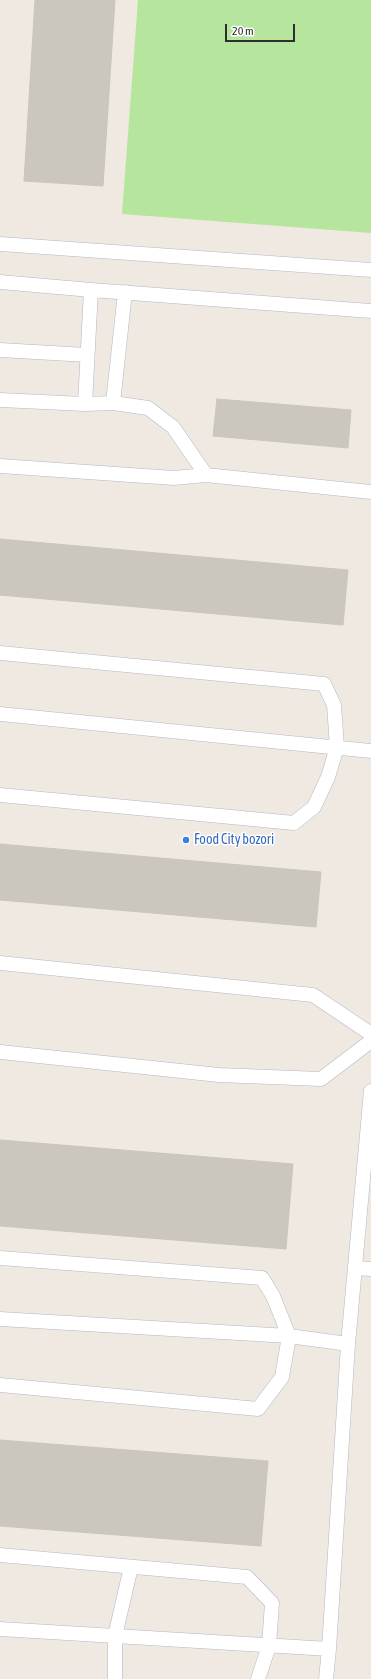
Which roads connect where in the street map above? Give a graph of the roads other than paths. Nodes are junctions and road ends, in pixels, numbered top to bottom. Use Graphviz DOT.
graph roads {
  1 [pos="0,244"];
  2 [pos="371,270"];
  3 [pos="0,282"];
  4 [pos="91,290"];
  5 [pos="124,292"];
  6 [pos="371,311"];
  7 [pos="0,350"];
  8 [pos="87,355"];
  9 [pos="0,400"];
  10 [pos="113,403"];
  11 [pos="85,404"];
  12 [pos="0,466"];
  13 [pos="206,475"];
  14 [pos="371,492"];
  15 [pos="0,653"];
  16 [pos="0,714"];
  17 [pos="337,747"];
  18 [pos="371,751"];
  19 [pos="0,795"];
  20 [pos="0,963"];
  21 [pos="371,1034"];
  22 [pos="371,1041"];
  23 [pos="0,1052"];
  24 [pos="371,1091"];
  25 [pos="0,1258"];
  26 [pos="355,1268"];
  27 [pos="371,1269"];
  28 [pos="0,1319"];
  29 [pos="289,1336"];
  30 [pos="348,1344"];
  31 [pos="0,1385"];
  32 [pos="0,1555"];
  33 [pos="131,1567"];
  34 [pos="0,1629"];
  35 [pos="115,1636"];
  36 [pos="269,1646"];
  37 [pos="329,1649"];
  38 [pos="115,1679"];
  39 [pos="258,1679"];
  40 [pos="326,1679"];
  1 -- 2 [label="lane"];
  3 -- 4 [label="lane"];
  4 -- 5 [label="lane"];
  4 -- 8 [label="lane"];
  5 -- 6 [label="lane"];
  5 -- 10 [label="lane"];
  7 -- 8 [label="lane"];
  8 -- 11 [label="lane"];
  9 -- 11 [label="lane"];
  10 -- 11 [label="lane"];
  10 -- 13 [label="lane"];
  12 -- 13 [label="lane"];
  13 -- 14 [label="lane"];
  15 -- 17 [label="lane"];
  16 -- 17 [label="lane"];
  17 -- 18 [label="lane"];
  17 -- 19 [label="lane"];
  20 -- 21 [label="lane"];
  22 -- 23 [label="lane"];
  24 -- 26 [label="lane"];
  25 -- 29 [label="lane"];
  26 -- 27 [label="lane"];
  26 -- 30 [label="lane"];
  28 -- 29 [label="lane"];
  29 -- 30 [label="lane"];
  29 -- 31 [label="lane"];
  30 -- 37 [label="lane"];
  32 -- 33 [label="lane"];
  33 -- 35 [label="lane"];
  33 -- 36 [label="lane"];
  34 -- 35 [label="lane"];
  35 -- 36 [label="lane"];
  35 -- 38 [label="lane"];
  36 -- 37 [label="lane"];
  36 -- 39 [label="lane"];
  37 -- 40 [label="lane"];
}
